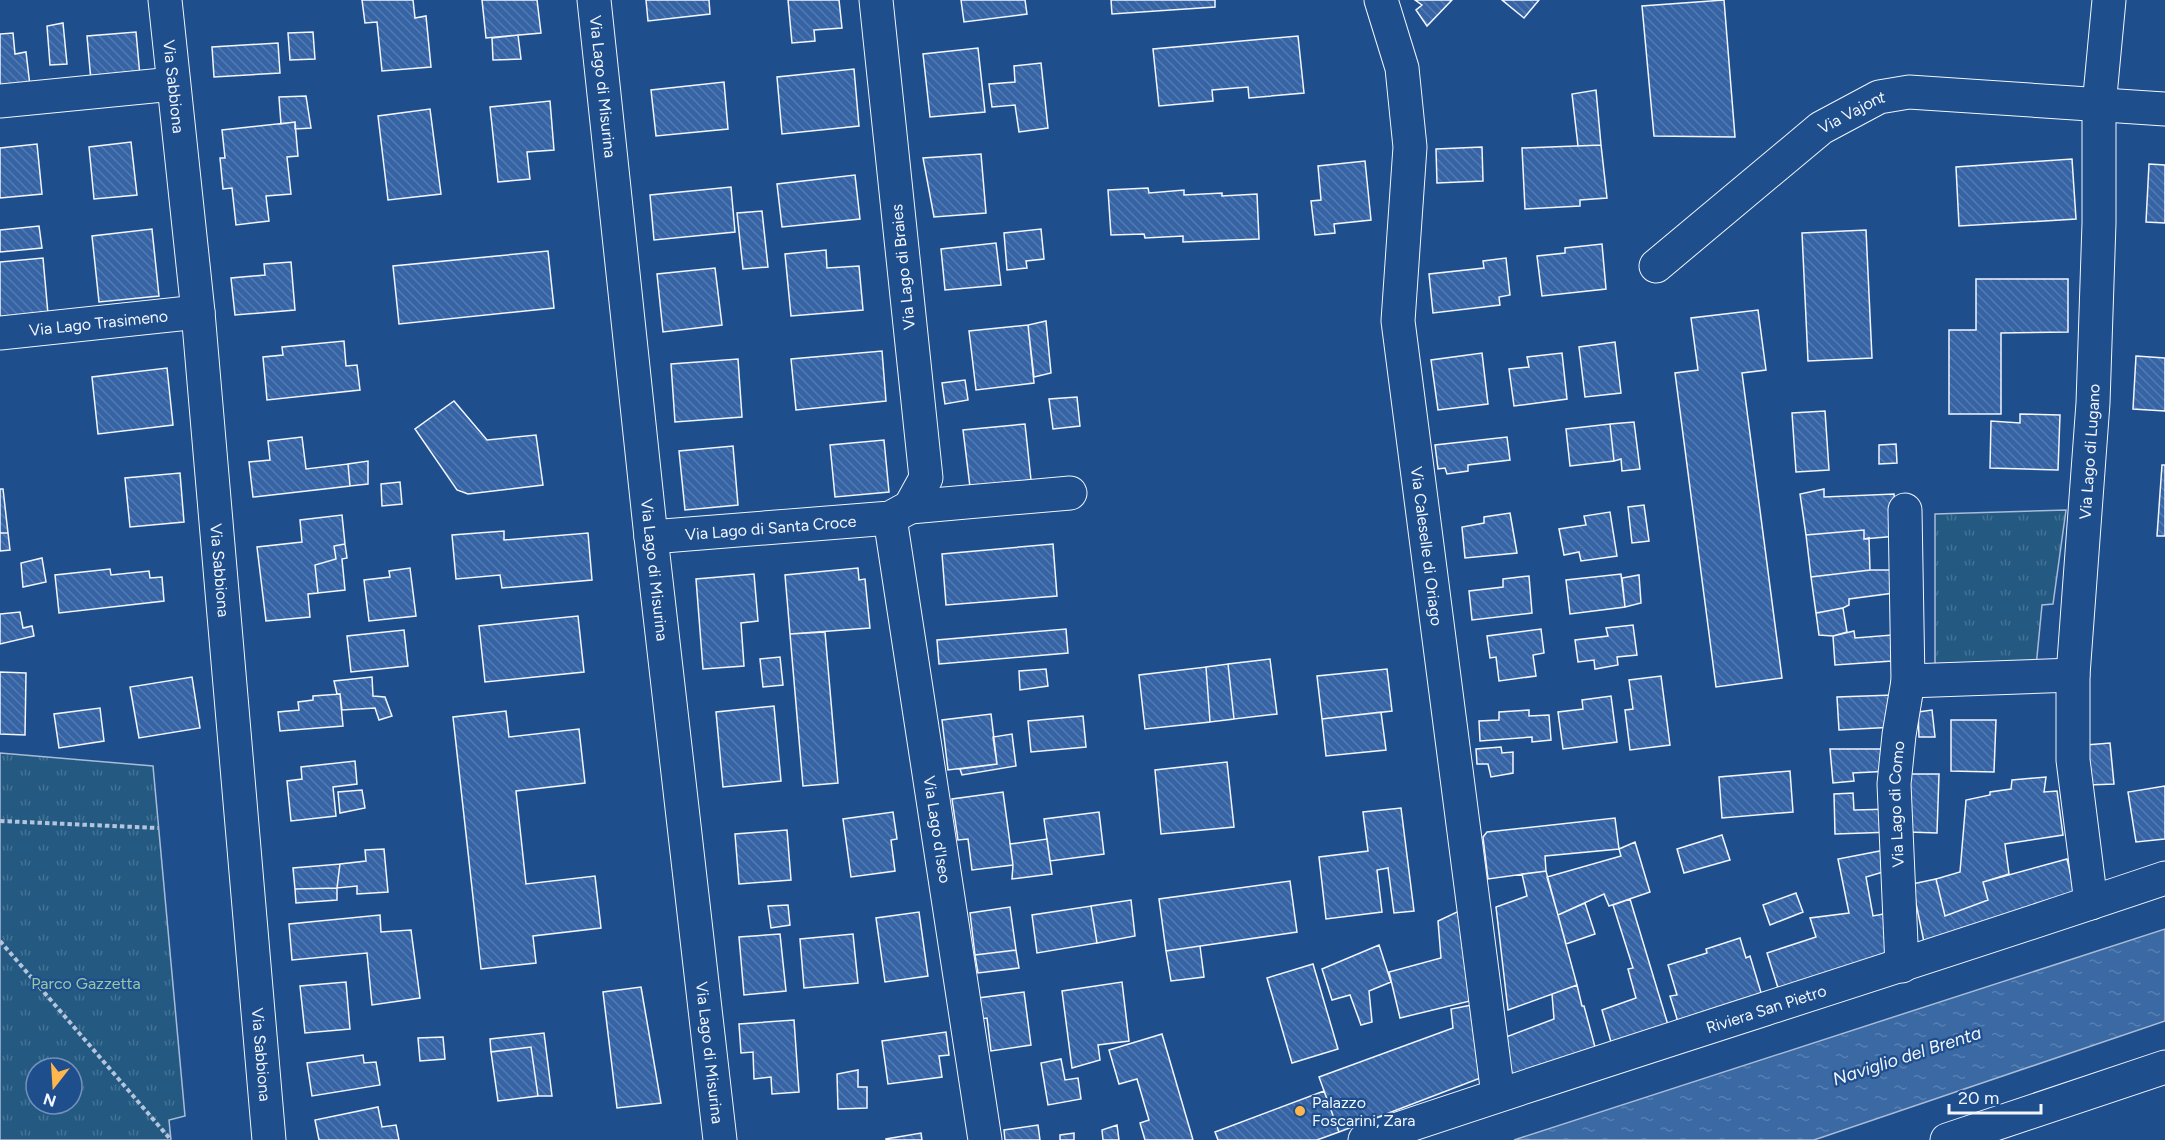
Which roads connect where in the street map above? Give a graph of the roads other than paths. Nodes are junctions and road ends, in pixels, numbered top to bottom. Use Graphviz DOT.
graph roads {
  1 [pos="165,0"];
  2 [pos="594,0"];
  3 [pos="876,0"];
  4 [pos="1381,0"];
  5 [pos="2109,0"];
  6 [pos="173,84"];
  7 [pos="0,101"];
  8 [pos="2099,106"];
  9 [pos="2165,109"];
  10 [pos="1656,266"];
  11 [pos="198,312"];
  12 [pos="0,333"];
  13 [pos="1070,492"];
  14 [pos="1905,510"];
  15 [pos="900,512"];
  16 [pos="651,537"];
  17 [pos="2073,675"];
  18 [pos="1908,681"];
  19 [pos="2165,878"];
  20 [pos="2091,903"];
  21 [pos="1902,966"];
  22 [pos="2165,1068"];
  23 [pos="1498,1095"];
  24 [pos="269,1140"];
  25 [pos="720,1140"];
  26 [pos="985,1140"];
  27 [pos="1365,1140"];
  28 [pos="1947,1140"];
  1 -- 6 [label="street, Via Sabbiona"];
  2 -- 16 [label="street, Via Lago di Misurina"];
  3 -- 15 [label="street, Via Lago di Braies"];
  4 -- 23 [label="street, Via Caleselle di Oriago"];
  5 -- 8 [label="street, Via Lago di Lugano"];
  6 -- 7 [label="street"];
  6 -- 11 [label="street, Via Sabbiona"];
  8 -- 9 [label="street, Via Vajont"];
  8 -- 10 [label="street, Via Vajont"];
  8 -- 17 [label="street, Via Lago di Lugano"];
  11 -- 12 [label="street, Via Lago Trasimeno"];
  11 -- 24 [label="street, Via Sabbiona"];
  13 -- 15 [label="street, Via Lago di Santa Croce"];
  14 -- 18 [label="street, Via Lago di Como"];
  15 -- 16 [label="street, Via Lago di Santa Croce"];
  15 -- 26 [label="street, Via Lago d'Iseo"];
  16 -- 25 [label="street, Via Lago di Misurina"];
  17 -- 18 [label="street"];
  17 -- 20 [label="street, Via Lago di Lugano"];
  18 -- 21 [label="street, Via Lago di Como"];
  19 -- 20 [label="street, Riviera San Pietro"];
  20 -- 21 [label="street, Riviera San Pietro"];
  21 -- 23 [label="street, Riviera San Pietro"];
  22 -- 28 [label="street"];
  23 -- 27 [label="street, Riviera San Pietro"];
}
